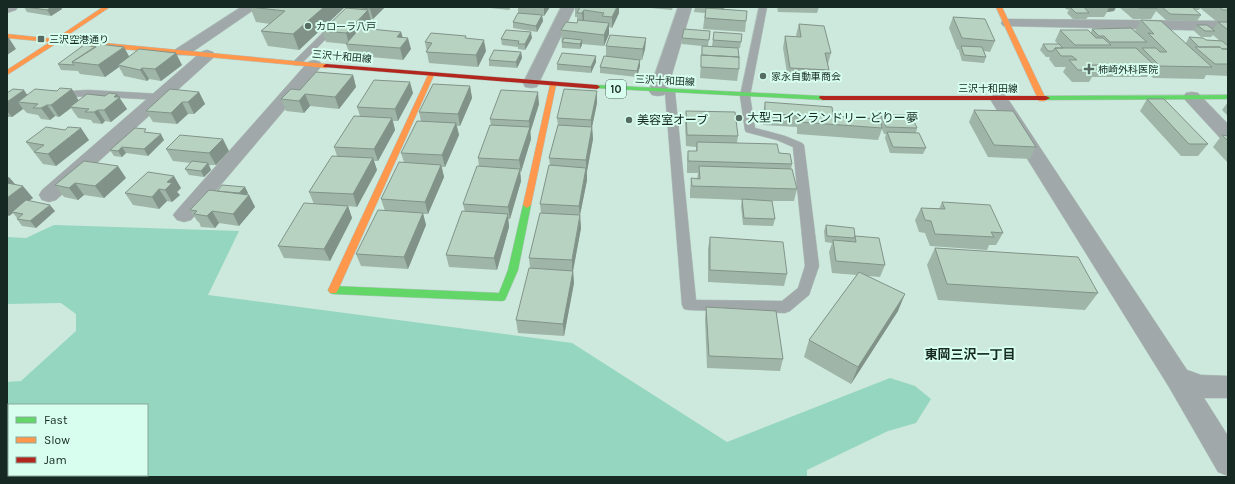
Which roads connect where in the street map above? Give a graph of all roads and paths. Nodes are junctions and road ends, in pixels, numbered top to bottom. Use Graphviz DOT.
graph roads {
  1 [pos="11,7"];
  2 [pos="107,7"];
  3 [pos="251,7"];
  4 [pos="354,7"];
  5 [pos="568,7"];
  6 [pos="685,7"];
  7 [pos="763,7"];
  8 [pos="999,7"];
  9 [pos="7,9"];
  10 [pos="1008,23"];
  11 [pos="1228,26"];
  12 [pos="7,36"];
  13 [pos="55,40"];
  14 [pos="182,52"];
  15 [pos="207,55"];
  16 [pos="305,64"];
  17 [pos="7,73"];
  18 [pos="430,75"];
  19 [pos="531,83"];
  20 [pos="553,85"];
  21 [pos="664,92"];
  22 [pos="52,95"];
  23 [pos="745,96"];
  24 [pos="160,97"];
  25 [pos="1192,97"];
  26 [pos="1228,97"];
  27 [pos="999,99"];
  28 [pos="1042,99"];
  29 [pos="1228,135"];
  30 [pos="49,195"];
  31 [pos="184,215"];
  32 [pos="1178,379"];
  33 [pos="1228,387"];
  34 [pos="1228,462"];
  1 -- 9 [label="street"];
  2 -- 13 [label="main road"];
  3 -- 14 [label="street"];
  4 -- 16 [label="lane"];
  5 -- 19 [label="street"];
  6 -- 21 [label="street"];
  7 -- 23 [label="lane"];
  8 -- 10 [label="main road"];
  10 -- 11 [label="street"];
  10 -- 28 [label="main road"];
  12 -- 13 [label="main road, 三沢十和田線 / 10"];
  13 -- 14 [label="main road, 三沢十和田線 / 10"];
  13 -- 17 [label="main road"];
  14 -- 15 [label="main road, 三沢十和田線 / 10"];
  15 -- 16 [label="main road, 三沢十和田線 / 10"];
  15 -- 24 [label="street"];
  16 -- 18 [label="main road, 三沢十和田線 / 10"];
  16 -- 31 [label="street"];
  18 -- 19 [label="main road, 三沢十和田線 / 10"];
  18 -- 20 [label="main road"];
  19 -- 20 [label="main road, 三沢十和田線 / 10"];
  20 -- 21 [label="main road, 三沢十和田線 / 10"];
  21 -- 23 [label="main road, 三沢十和田線 / 10"];
  21 -- 23 [label="lane"];
  22 -- 24 [label="lane"];
  23 -- 27 [label="main road, 三沢十和田線 / 10"];
  24 -- 30 [label="street"];
  25 -- 26 [label="main road, 三沢十和田線 / 10"];
  25 -- 28 [label="main road, 三沢十和田線 / 10"];
  25 -- 29 [label="street"];
  27 -- 28 [label="main road, 三沢十和田線 / 10"];
  27 -- 32 [label="street"];
  32 -- 33 [label="street"];
  32 -- 34 [label="street"];
}
